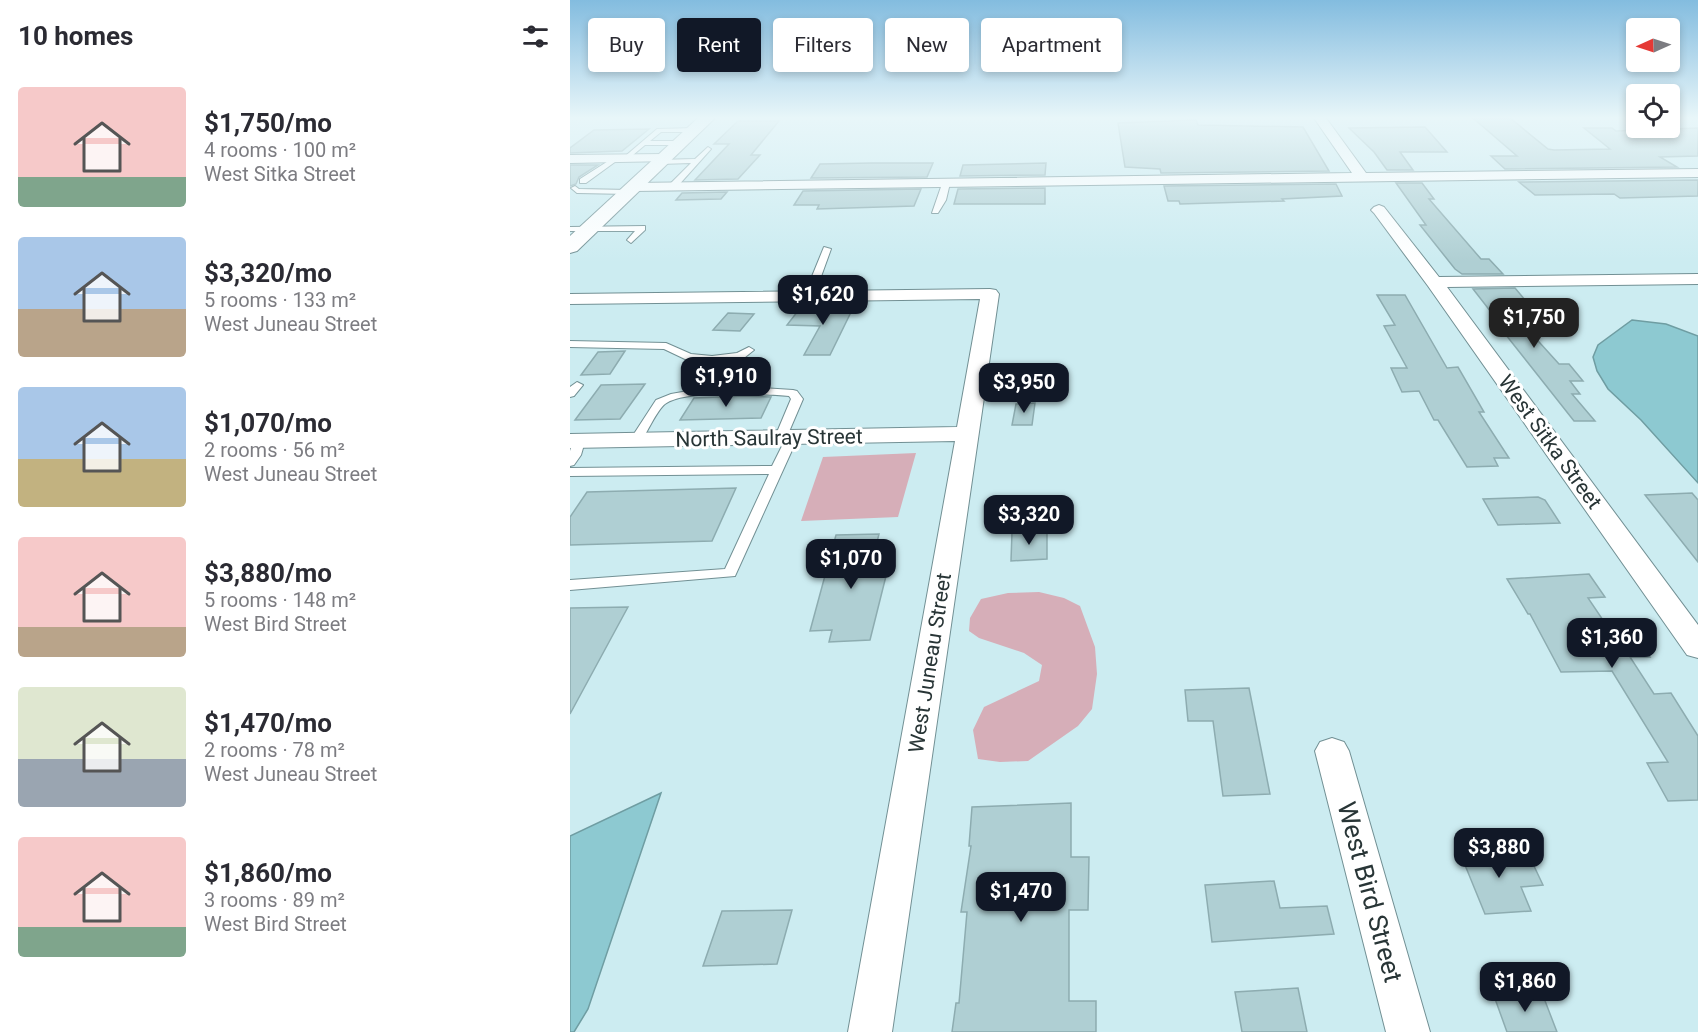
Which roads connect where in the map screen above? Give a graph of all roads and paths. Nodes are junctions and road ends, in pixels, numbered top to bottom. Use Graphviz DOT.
graph roads {
  1 [pos="603,166"];
  2 [pos="653,166"];
  3 [pos="692,166"];
  4 [pos="1354,166"];
  5 [pos="1698,173"];
  6 [pos="1362,178"];
  7 [pos="583,181"];
  8 [pos="946,183"];
  9 [pos="673,186"];
  10 [pos="575,188"];
  11 [pos="631,189"];
  12 [pos="1379,210"];
  13 [pos="935,211"];
  14 [pos="570,229"];
  15 [pos="590,229"];
  16 [pos="630,240"];
  17 [pos="570,247"];
  18 [pos="826,249"];
  19 [pos="1698,279"];
  20 [pos="1434,282"];
  21 [pos="809,296"];
  22 [pos="570,299"];
  23 [pos="570,344"];
  24 [pos="749,350"];
  25 [pos="967,434"];
  26 [pos="787,437"];
  27 [pos="636,440"];
  28 [pos="573,448"];
  29 [pos="777,470"];
  30 [pos="570,472"];
  31 [pos="570,585"];
  32 [pos="1698,647"];
  33 [pos="1332,751"];
  34 [pos="870,1032"];
  35 [pos="1408,1032"];
  1 -- 7 [label="lane"];
  2 -- 11 [label="main road"];
  3 -- 9 [label="lane"];
  4 -- 6 [label="street"];
  5 -- 6 [label="street"];
  6 -- 8 [label="street"];
  8 -- 9 [label="street"];
  8 -- 13 [label="lane"];
  9 -- 11 [label="street"];
  10 -- 11 [label="lane"];
  11 -- 15 [label="main road"];
  12 -- 20 [label="street, West Sitka Street"];
  14 -- 15 [label="lane"];
  15 -- 16 [label="lane"];
  15 -- 17 [label="main road"];
  18 -- 21 [label="lane"];
  19 -- 20 [label="street"];
  20 -- 32 [label="street, West Sitka Street"];
  21 -- 22 [label="street"];
  21 -- 25 [label="street, West Juneau Street"];
  23 -- 24 [label="lane"];
  25 -- 26 [label="street, North Saulray Street"];
  25 -- 34 [label="street, West Juneau Street"];
  26 -- 27 [label="street, North Saulray Street"];
  26 -- 27 [label="lane"];
  26 -- 29 [label="lane"];
  27 -- 28 [label="street, North Saulray Street"];
  29 -- 30 [label="lane"];
  29 -- 31 [label="lane"];
  33 -- 35 [label="street, West Bird Street"];
}
